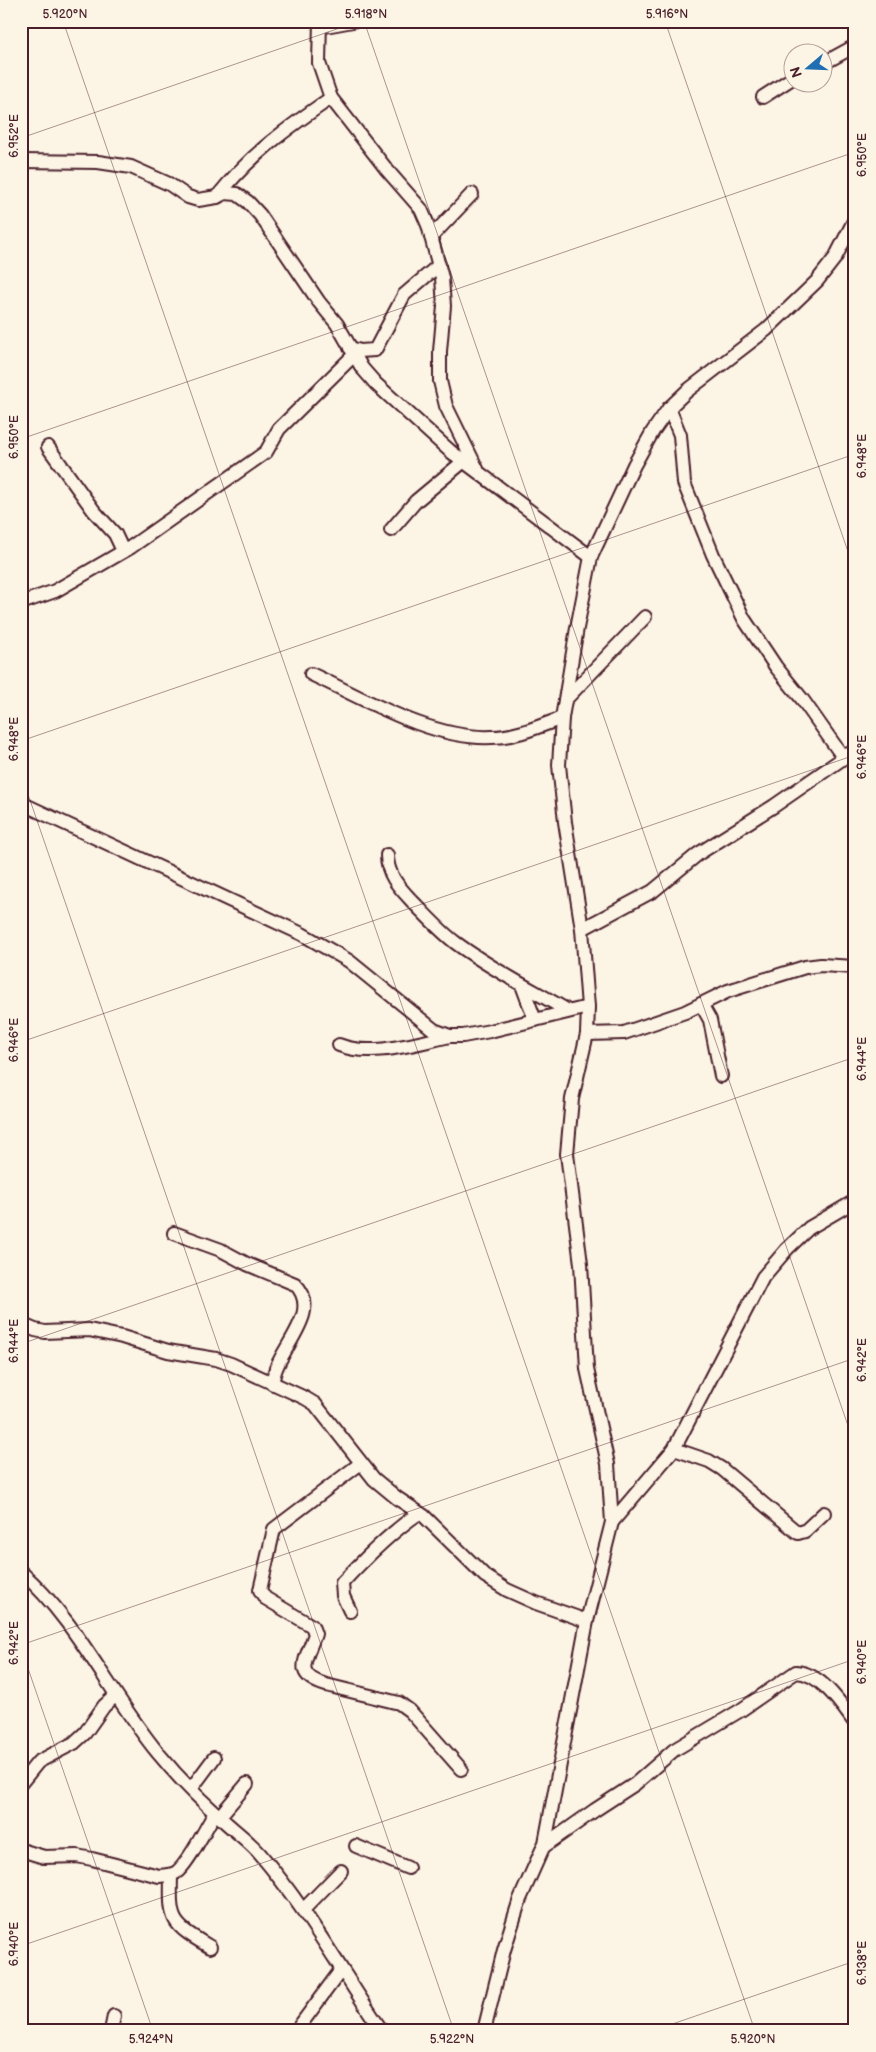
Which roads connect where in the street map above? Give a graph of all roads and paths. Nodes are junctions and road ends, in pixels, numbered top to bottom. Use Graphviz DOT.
graph roads {
  1 [pos="353,21"];
  2 [pos="320,24"];
  3 [pos="855,46"];
  4 [pos="834,58"];
  5 [pos="784,83"];
  6 [pos="763,97"];
  7 [pos="331,98"];
  8 [pos="21,161"];
  9 [pos="237,172"];
  10 [pos="237,194"];
  11 [pos="472,194"];
  12 [pos="217,197"];
  13 [pos="855,219"];
  14 [pos="431,237"];
  15 [pos="439,265"];
  16 [pos="352,351"];
  17 [pos="669,408"];
  18 [pos="48,447"];
  19 [pos="464,461"];
  20 [pos="478,472"];
  21 [pos="391,530"];
  22 [pos="123,551"];
  23 [pos="591,557"];
  24 [pos="21,603"];
  25 [pos="645,617"];
  26 [pos="311,674"];
  27 [pos="565,700"];
  28 [pos="562,718"];
  29 [pos="855,750"];
  30 [pos="844,757"];
  31 [pos="21,803"];
  32 [pos="387,855"];
  33 [pos="582,929"];
  34 [pos="855,967"];
  35 [pos="522,985"];
  36 [pos="701,1004"];
  37 [pos="588,1006"];
  38 [pos="568,1011"];
  39 [pos="535,1020"];
  40 [pos="587,1034"];
  41 [pos="450,1036"];
  42 [pos="339,1045"];
  43 [pos="721,1076"];
  44 [pos="855,1201"];
  45 [pos="174,1234"];
  46 [pos="21,1324"];
  47 [pos="273,1384"];
  48 [pos="674,1449"];
  49 [pos="361,1463"];
  50 [pos="419,1513"];
  51 [pos="824,1513"];
  52 [pos="612,1522"];
  53 [pos="21,1572"];
  54 [pos="350,1612"];
  55 [pos="587,1620"];
  56 [pos="115,1696"];
  57 [pos="855,1723"];
  58 [pos="214,1758"];
  59 [pos="461,1769"];
  60 [pos="21,1783"];
  61 [pos="246,1784"];
  62 [pos="191,1789"];
  63 [pos="217,1815"];
  64 [pos="356,1846"];
  65 [pos="543,1847"];
  66 [pos="21,1850"];
  67 [pos="408,1868"];
  68 [pos="341,1871"];
  69 [pos="171,1875"];
  70 [pos="303,1910"];
  71 [pos="210,1947"];
  72 [pos="341,1970"];
  73 [pos="114,2016"];
  74 [pos="111,2031"];
  75 [pos="296,2031"];
  76 [pos="382,2031"];
  77 [pos="484,2031"];
  1 -- 2 [label="street"];
  2 -- 7 [label="street"];
  3 -- 4 [label="street"];
  5 -- 6 [label="street"];
  7 -- 9 [label="street"];
  7 -- 14 [label="street"];
  8 -- 12 [label="street"];
  9 -- 10 [label="street"];
  9 -- 12 [label="street"];
  10 -- 12 [label="street"];
  10 -- 16 [label="street"];
  11 -- 14 [label="street"];
  13 -- 17 [label="street"];
  14 -- 15 [label="street"];
  15 -- 16 [label="street"];
  15 -- 20 [label="street"];
  16 -- 19 [label="street"];
  16 -- 22 [label="street"];
  17 -- 23 [label="street"];
  17 -- 30 [label="street"];
  18 -- 22 [label="street"];
  19 -- 20 [label="street"];
  19 -- 21 [label="street"];
  20 -- 23 [label="street"];
  22 -- 24 [label="street"];
  23 -- 27 [label="street"];
  25 -- 27 [label="street"];
  26 -- 28 [label="street"];
  27 -- 28 [label="street"];
  28 -- 33 [label="street"];
  29 -- 30 [label="street"];
  30 -- 33 [label="street"];
  31 -- 41 [label="street"];
  32 -- 35 [label="street"];
  33 -- 37 [label="street"];
  34 -- 36 [label="street"];
  35 -- 38 [label="street"];
  35 -- 39 [label="street"];
  36 -- 40 [label="street"];
  36 -- 43 [label="street"];
  37 -- 38 [label="street"];
  37 -- 40 [label="street"];
  38 -- 39 [label="street"];
  39 -- 41 [label="street"];
  40 -- 52 [label="street"];
  41 -- 42 [label="street"];
  44 -- 48 [label="street"];
  45 -- 47 [label="street"];
  46 -- 47 [label="street"];
  47 -- 49 [label="street"];
  48 -- 51 [label="street"];
  48 -- 52 [label="street"];
  49 -- 50 [label="street"];
  49 -- 59 [label="street"];
  50 -- 54 [label="street"];
  50 -- 55 [label="street"];
  52 -- 55 [label="street"];
  53 -- 56 [label="street"];
  55 -- 65 [label="street"];
  56 -- 60 [label="street"];
  56 -- 62 [label="street"];
  57 -- 65 [label="street"];
  58 -- 62 [label="street"];
  61 -- 63 [label="street"];
  62 -- 63 [label="street"];
  63 -- 69 [label="street"];
  63 -- 70 [label="street"];
  64 -- 67 [label="street"];
  65 -- 77 [label="street"];
  66 -- 69 [label="street"];
  68 -- 70 [label="street"];
  69 -- 71 [label="street"];
  70 -- 72 [label="street"];
  72 -- 75 [label="street"];
  72 -- 76 [label="street"];
  73 -- 74 [label="street"];
}
